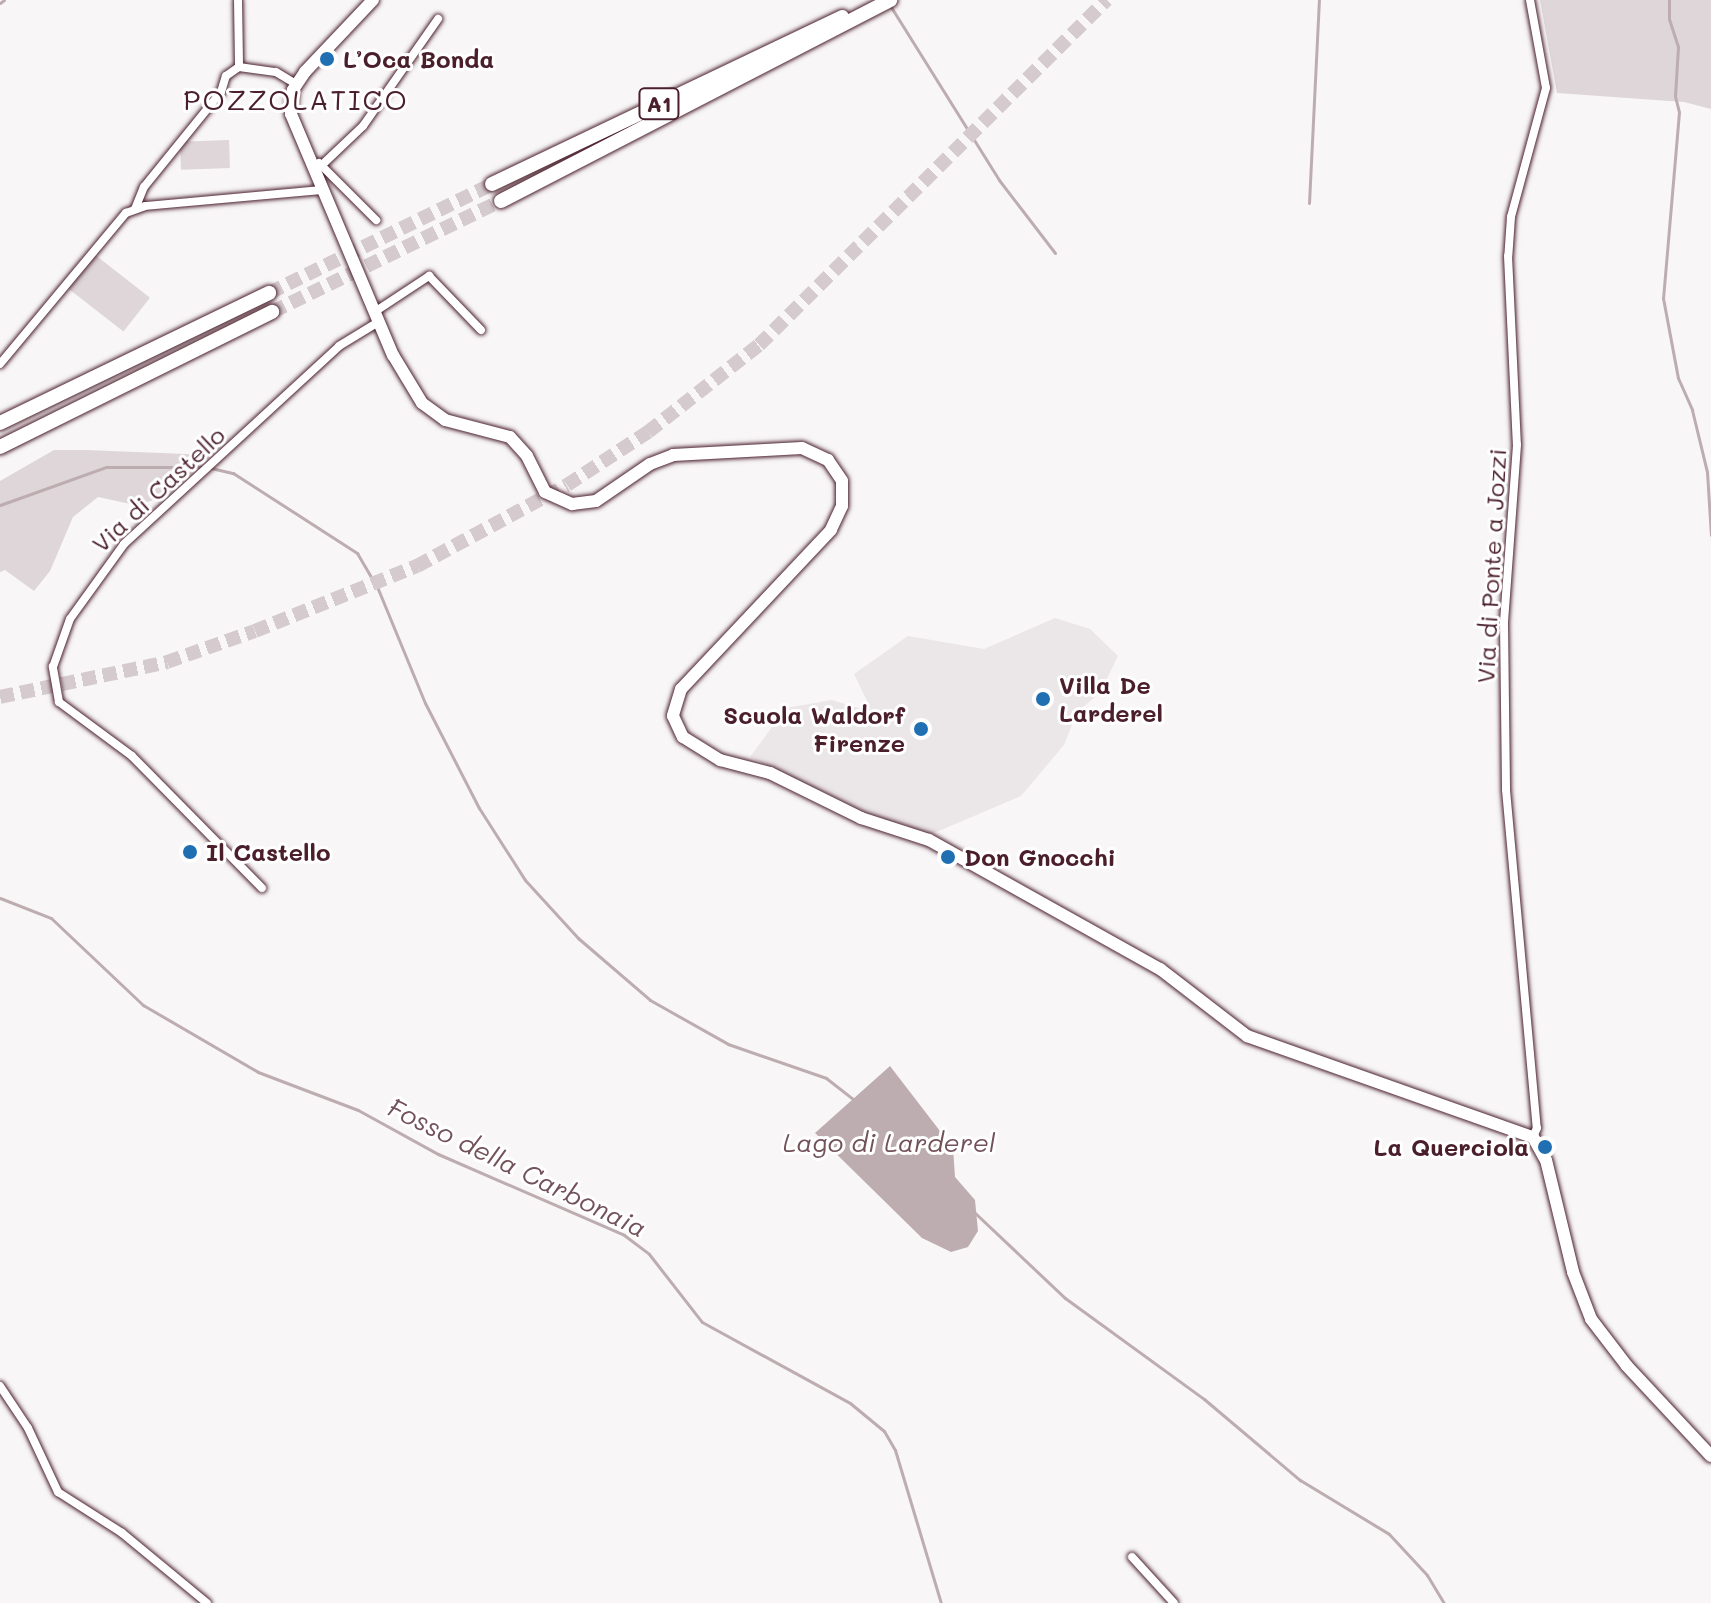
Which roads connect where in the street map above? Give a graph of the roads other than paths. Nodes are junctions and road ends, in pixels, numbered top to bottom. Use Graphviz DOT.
graph roads {
  1 [pos="238,0"];
  2 [pos="373,0"];
  3 [pos="879,0"];
  4 [pos="890,0"];
  5 [pos="1530,0"];
  6 [pos="438,19"];
  7 [pos="239,67"];
  8 [pos="296,84"];
  9 [pos="317,165"];
  10 [pos="492,184"];
  11 [pos="320,190"];
  12 [pos="501,201"];
  13 [pos="135,209"];
  14 [pos="376,220"];
  15 [pos="269,293"];
  16 [pos="272,312"];
  17 [pos="378,316"];
  18 [pos="481,330"];
  19 [pos="0,364"];
  20 [pos="0,423"];
  21 [pos="0,447"];
  22 [pos="262,888"];
  23 [pos="1533,1137"];
  24 [pos="0,1386"];
  25 [pos="1711,1456"];
  26 [pos="1132,1557"];
  27 [pos="207,1603"];
  28 [pos="1174,1603"];
  1 -- 7 [label="street"];
  2 -- 8 [label="main road"];
  3 -- 10 [label="highway, A1"];
  4 -- 12 [label="highway, A1"];
  5 -- 23 [label="street, Via di Ponte a Jozzi"];
  6 -- 9 [label="street"];
  7 -- 8 [label="street"];
  7 -- 13 [label="street"];
  8 -- 9 [label="main road"];
  9 -- 11 [label="main road"];
  9 -- 14 [label="street"];
  11 -- 13 [label="street"];
  11 -- 17 [label="main road"];
  13 -- 19 [label="street"];
  15 -- 20 [label="highway"];
  16 -- 21 [label="highway"];
  17 -- 18 [label="street, Via di Castello"];
  17 -- 22 [label="street, Via di Castello"];
  17 -- 23 [label="main road"];
  23 -- 25 [label="main road"];
  24 -- 27 [label="street"];
  26 -- 28 [label="street"];
}
